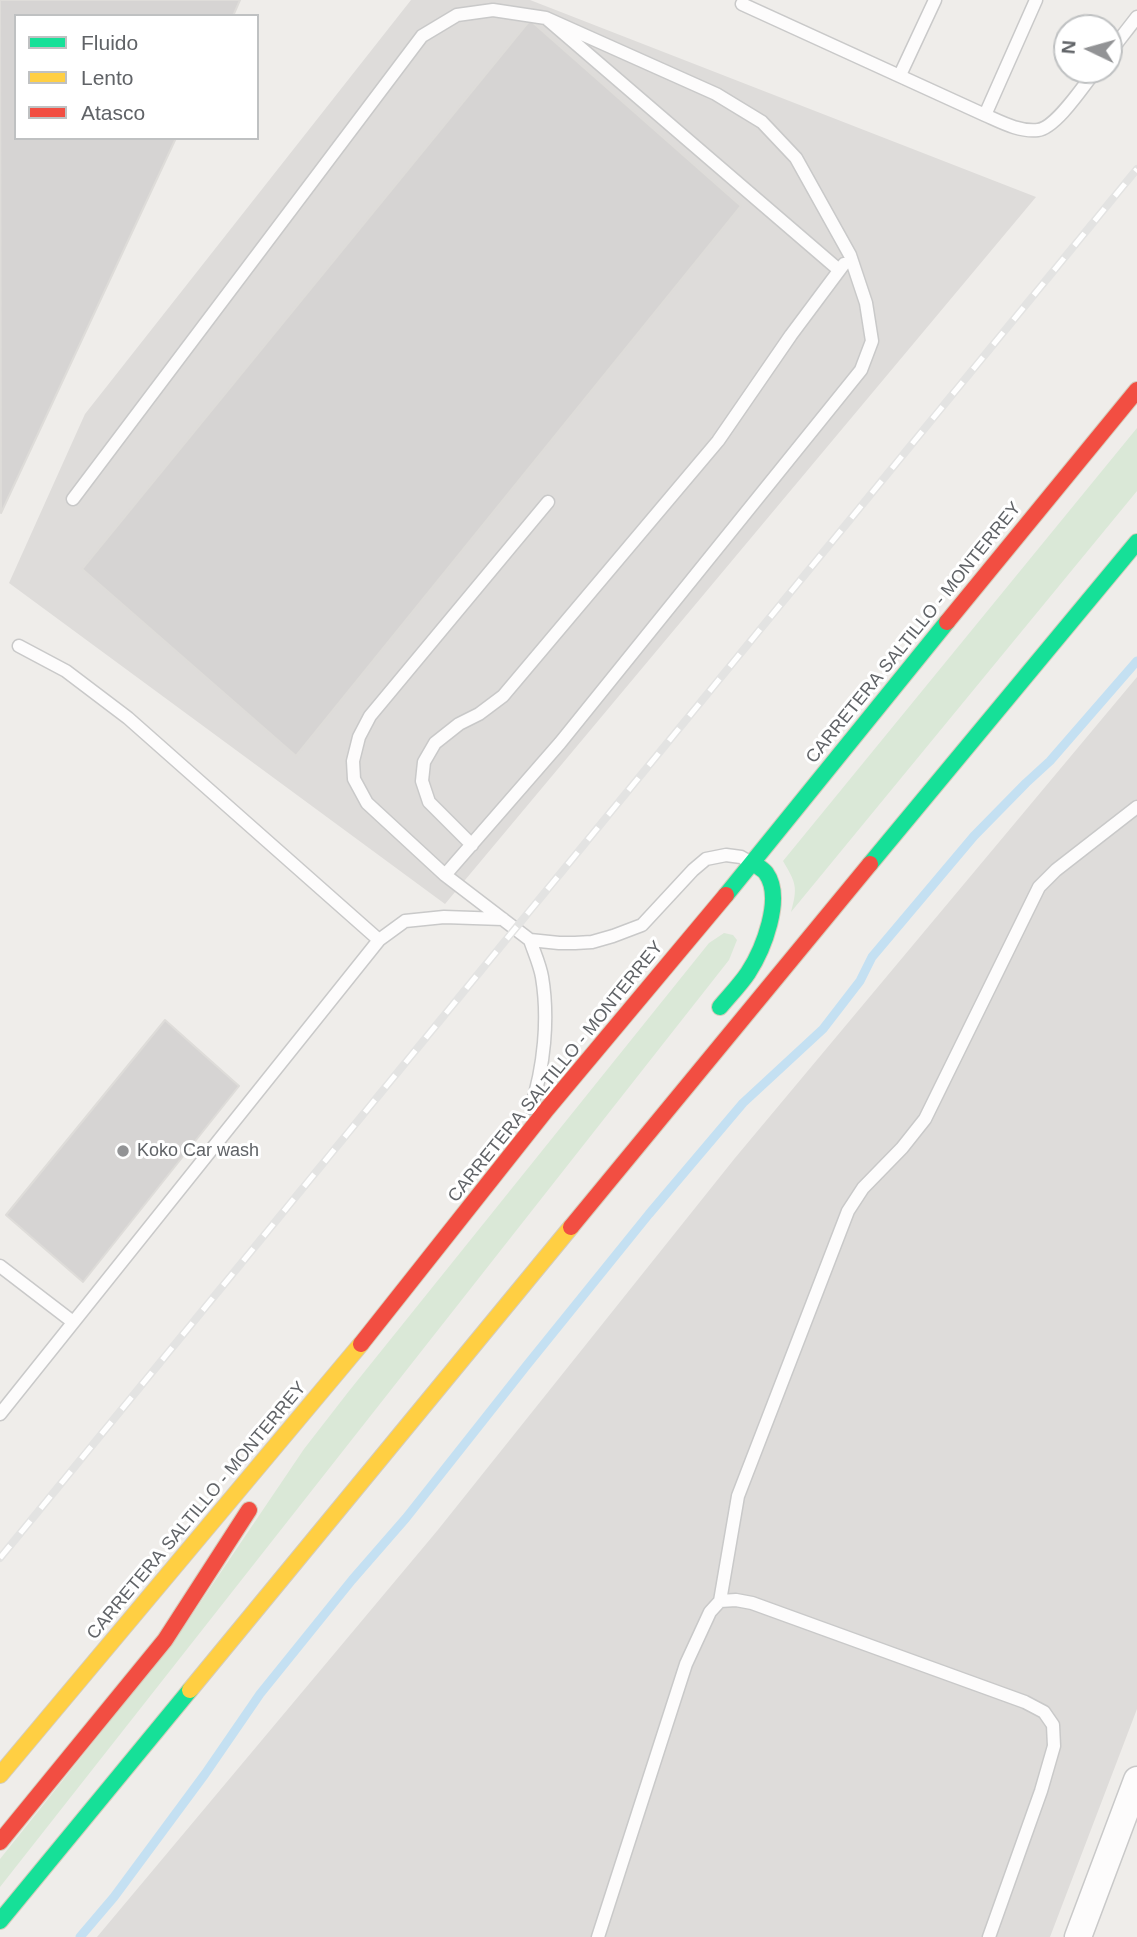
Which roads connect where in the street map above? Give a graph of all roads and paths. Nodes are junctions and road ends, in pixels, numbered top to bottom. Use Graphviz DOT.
graph roads {
  1 [pos="934,0"];
  2 [pos="1036,0"];
  3 [pos="743,4"];
  4 [pos="1137,17"];
  5 [pos="547,18"];
  6 [pos="1123,35"];
  7 [pos="900,75"];
  8 [pos="1085,84"];
  9 [pos="985,115"];
  10 [pos="850,255"];
  11 [pos="839,270"];
  12 [pos="1137,390"];
  13 [pos="73,499"];
  14 [pos="548,502"];
  15 [pos="1137,542"];
  16 [pos="19,646"];
  17 [pos="1137,807"];
  18 [pos="472,845"];
  19 [pos="753,863"];
  20 [pos="445,875"];
  21 [pos="503,919"];
  22 [pos="379,940"];
  23 [pos="530,940"];
  24 [pos="713,1016"];
  25 [pos="516,1149"];
  26 [pos="546,1232"];
  27 [pos="0,1266"];
  28 [pos="73,1322"];
  29 [pos="491,1323"];
  30 [pos="344,1365"];
  31 [pos="0,1414"];
  32 [pos="269,1479"];
  33 [pos="254,1502"];
  34 [pos="720,1601"];
  35 [pos="0,1775"];
  36 [pos="1137,1780"];
  37 [pos="0,1842"];
  38 [pos="0,1921"];
  39 [pos="598,1937"];
  40 [pos="989,1937"];
  41 [pos="1078,1937"];
  1 -- 7 [label="lane"];
  2 -- 9 [label="lane"];
  3 -- 7 [label="lane"];
  4 -- 6 [label="lane"];
  5 -- 10 [label="lane"];
  5 -- 11 [label="lane"];
  5 -- 13 [label="lane"];
  7 -- 9 [label="lane"];
  8 -- 9 [label="lane"];
  10 -- 11 [label="lane"];
  10 -- 18 [label="lane"];
  11 -- 18 [label="lane"];
  12 -- 19 [label="main road, CARRETERA SALTILLO - MONTERREY"];
  14 -- 20 [label="lane"];
  15 -- 29 [label="main road"];
  16 -- 22 [label="lane"];
  17 -- 34 [label="lane"];
  18 -- 20 [label="lane"];
  19 -- 23 [label="lane"];
  19 -- 24 [label="main road"];
  19 -- 25 [label="main road, CARRETERA SALTILLO - MONTERREY"];
  20 -- 21 [label="lane"];
  21 -- 22 [label="lane"];
  21 -- 23 [label="lane"];
  22 -- 28 [label="lane"];
  23 -- 25 [label="lane"];
  25 -- 30 [label="main road, CARRETERA SALTILLO - MONTERREY"];
  26 -- 29 [label="main road"];
  27 -- 28 [label="lane"];
  28 -- 31 [label="lane"];
  29 -- 38 [label="main road"];
  30 -- 32 [label="main road"];
  30 -- 35 [label="main road, CARRETERA SALTILLO - MONTERREY"];
  33 -- 37 [label="main road"];
  34 -- 39 [label="lane"];
  34 -- 40 [label="lane"];
  36 -- 41 [label="street"];
}
